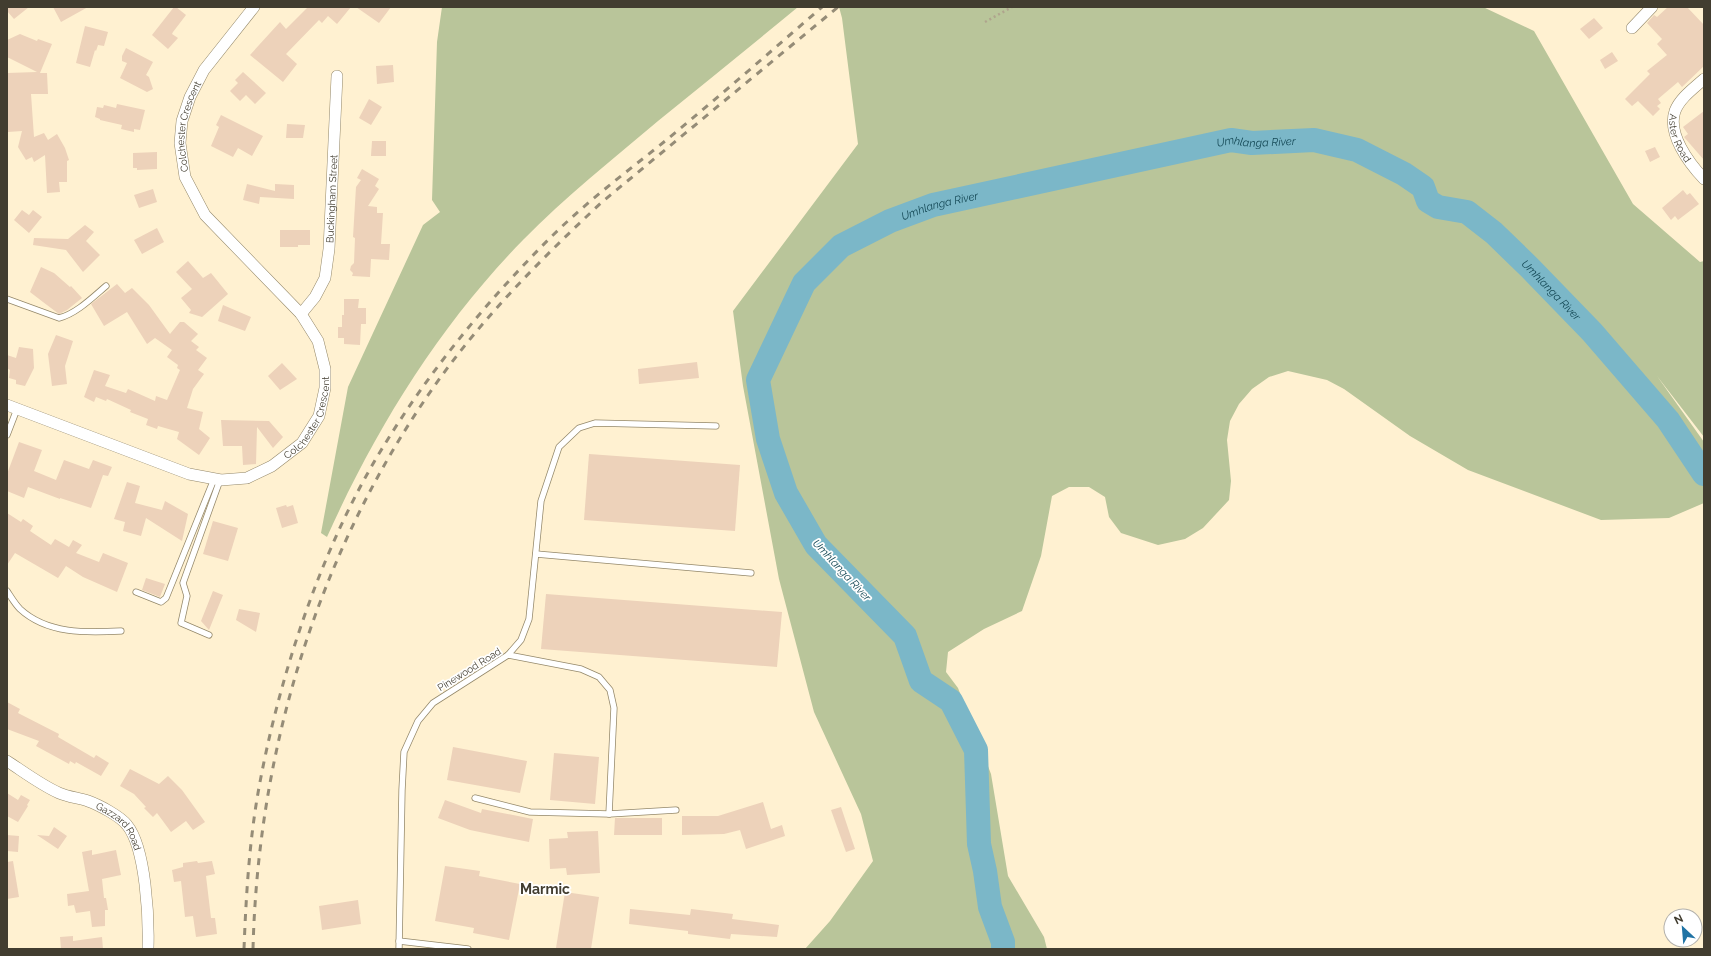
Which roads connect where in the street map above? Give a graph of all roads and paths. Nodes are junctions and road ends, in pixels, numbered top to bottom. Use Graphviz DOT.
graph roads {
  1 [pos="254,7"];
  2 [pos="1012,7"];
  3 [pos="1652,7"];
  4 [pos="985,22"];
  5 [pos="1632,28"];
  6 [pos="336,76"];
  7 [pos="1704,79"];
  8 [pos="1704,179"];
  9 [pos="106,286"];
  10 [pos="7,299"];
  11 [pos="301,314"];
  12 [pos="12,407"];
  13 [pos="716,426"];
  14 [pos="7,435"];
  15 [pos="217,480"];
  16 [pos="536,554"];
  17 [pos="751,573"];
  18 [pos="7,591"];
  19 [pos="136,592"];
  20 [pos="121,631"];
  21 [pos="209,635"];
  22 [pos="508,655"];
  23 [pos="7,761"];
  24 [pos="475,798"];
  25 [pos="676,810"];
  26 [pos="609,814"];
  27 [pos="399,941"];
  28 [pos="148,949"];
  29 [pos="399,949"];
  30 [pos="468,949"];
  1 -- 11 [label="street, Colchester Crescent"];
  2 -- 4 [label="path"];
  3 -- 5 [label="street"];
  6 -- 11 [label="street, Buckingham Street"];
  7 -- 8 [label="street, Aster Road"];
  9 -- 10 [label="lane"];
  11 -- 15 [label="street, Colchester Crescent"];
  12 -- 14 [label="lane"];
  12 -- 15 [label="street, Colchester Crescent"];
  13 -- 16 [label="lane, Pinewood Road"];
  15 -- 19 [label="lane"];
  15 -- 21 [label="lane"];
  16 -- 17 [label="lane"];
  16 -- 22 [label="lane, Pinewood Road"];
  18 -- 20 [label="lane"];
  22 -- 26 [label="lane"];
  22 -- 27 [label="lane, Pinewood Road"];
  23 -- 28 [label="street, Gazzard Road"];
  24 -- 26 [label="lane"];
  25 -- 26 [label="lane"];
  27 -- 29 [label="lane, Pinewood Road"];
  27 -- 30 [label="lane"];
}
